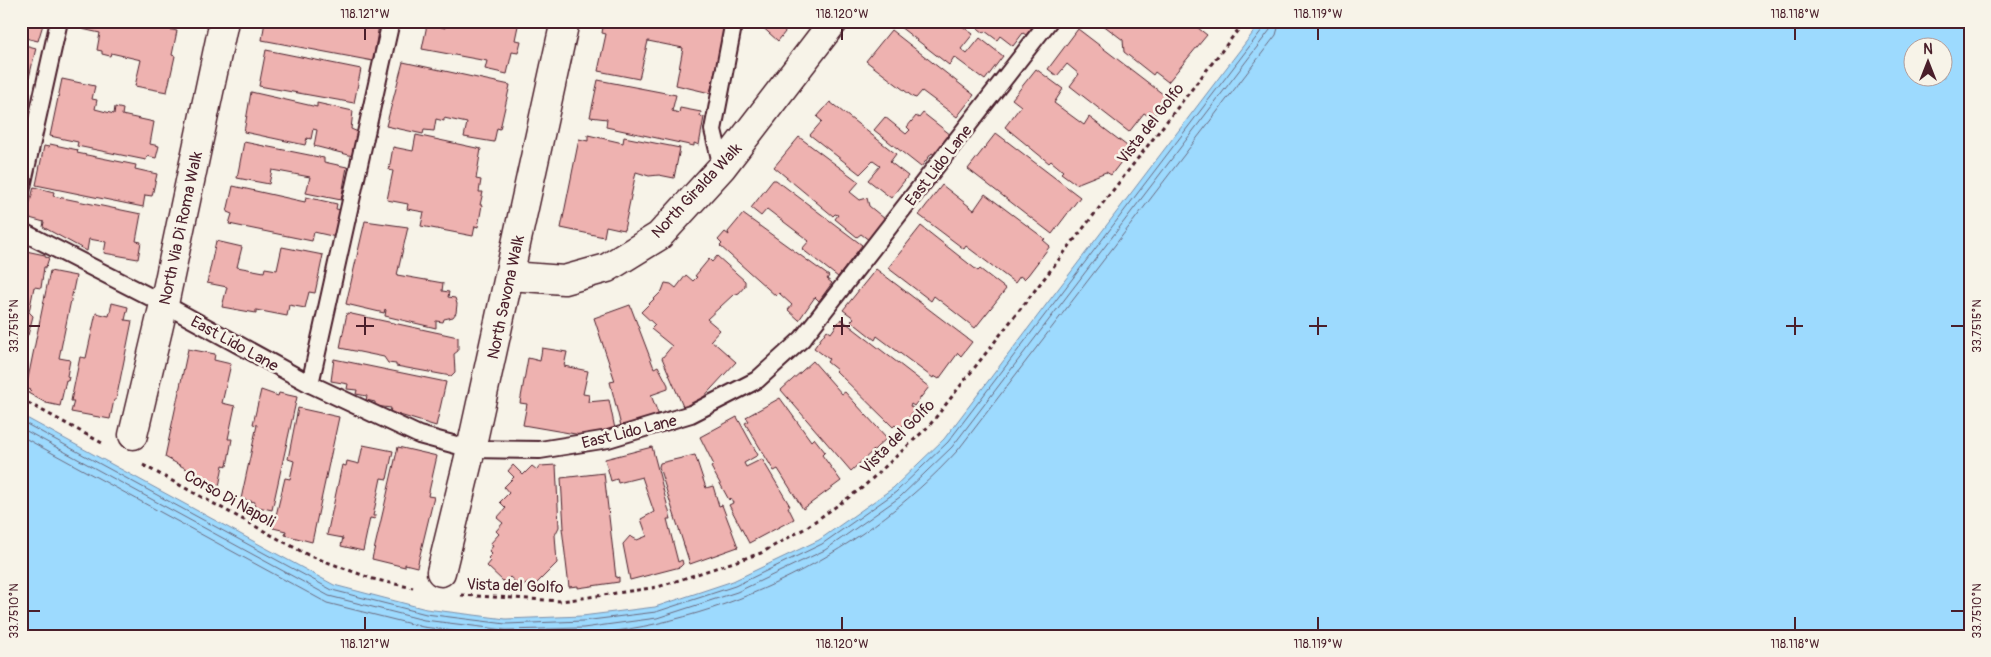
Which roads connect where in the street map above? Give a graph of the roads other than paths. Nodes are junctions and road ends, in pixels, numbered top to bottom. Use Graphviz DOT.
graph roads {
  1 [pos="59,21"];
  2 [pos="224,21"];
  3 [pos="391,21"];
  4 [pos="565,21"];
  5 [pos="734,21"];
  6 [pos="834,21"];
  7 [pos="1049,21"];
  8 [pos="722,167"];
  9 [pos="21,191"];
  10 [pos="21,231"];
  11 [pos="510,276"];
  12 [pos="164,304"];
  13 [pos="310,384"];
  14 [pos="126,448"];
  15 [pos="471,449"];
  16 [pos="441,572"];
  1 -- 9 [label="lane"];
  2 -- 12 [label="street, North Via Di Roma Walk"];
  3 -- 13 [label="lane"];
  4 -- 11 [label="street, North Savona Walk"];
  5 -- 8 [label="lane"];
  6 -- 8 [label="street, North Giralda Walk"];
  7 -- 15 [label="lane, East Lido Lane"];
  8 -- 11 [label="street, North Giralda Walk"];
  10 -- 12 [label="lane, East Lido Lane"];
  11 -- 15 [label="street, North Savona Walk"];
  12 -- 13 [label="lane, East Lido Lane"];
  12 -- 14 [label="street, North Via Di Roma Walk"];
  13 -- 15 [label="lane, East Lido Lane"];
  15 -- 16 [label="street, North Savona Walk"];
}
